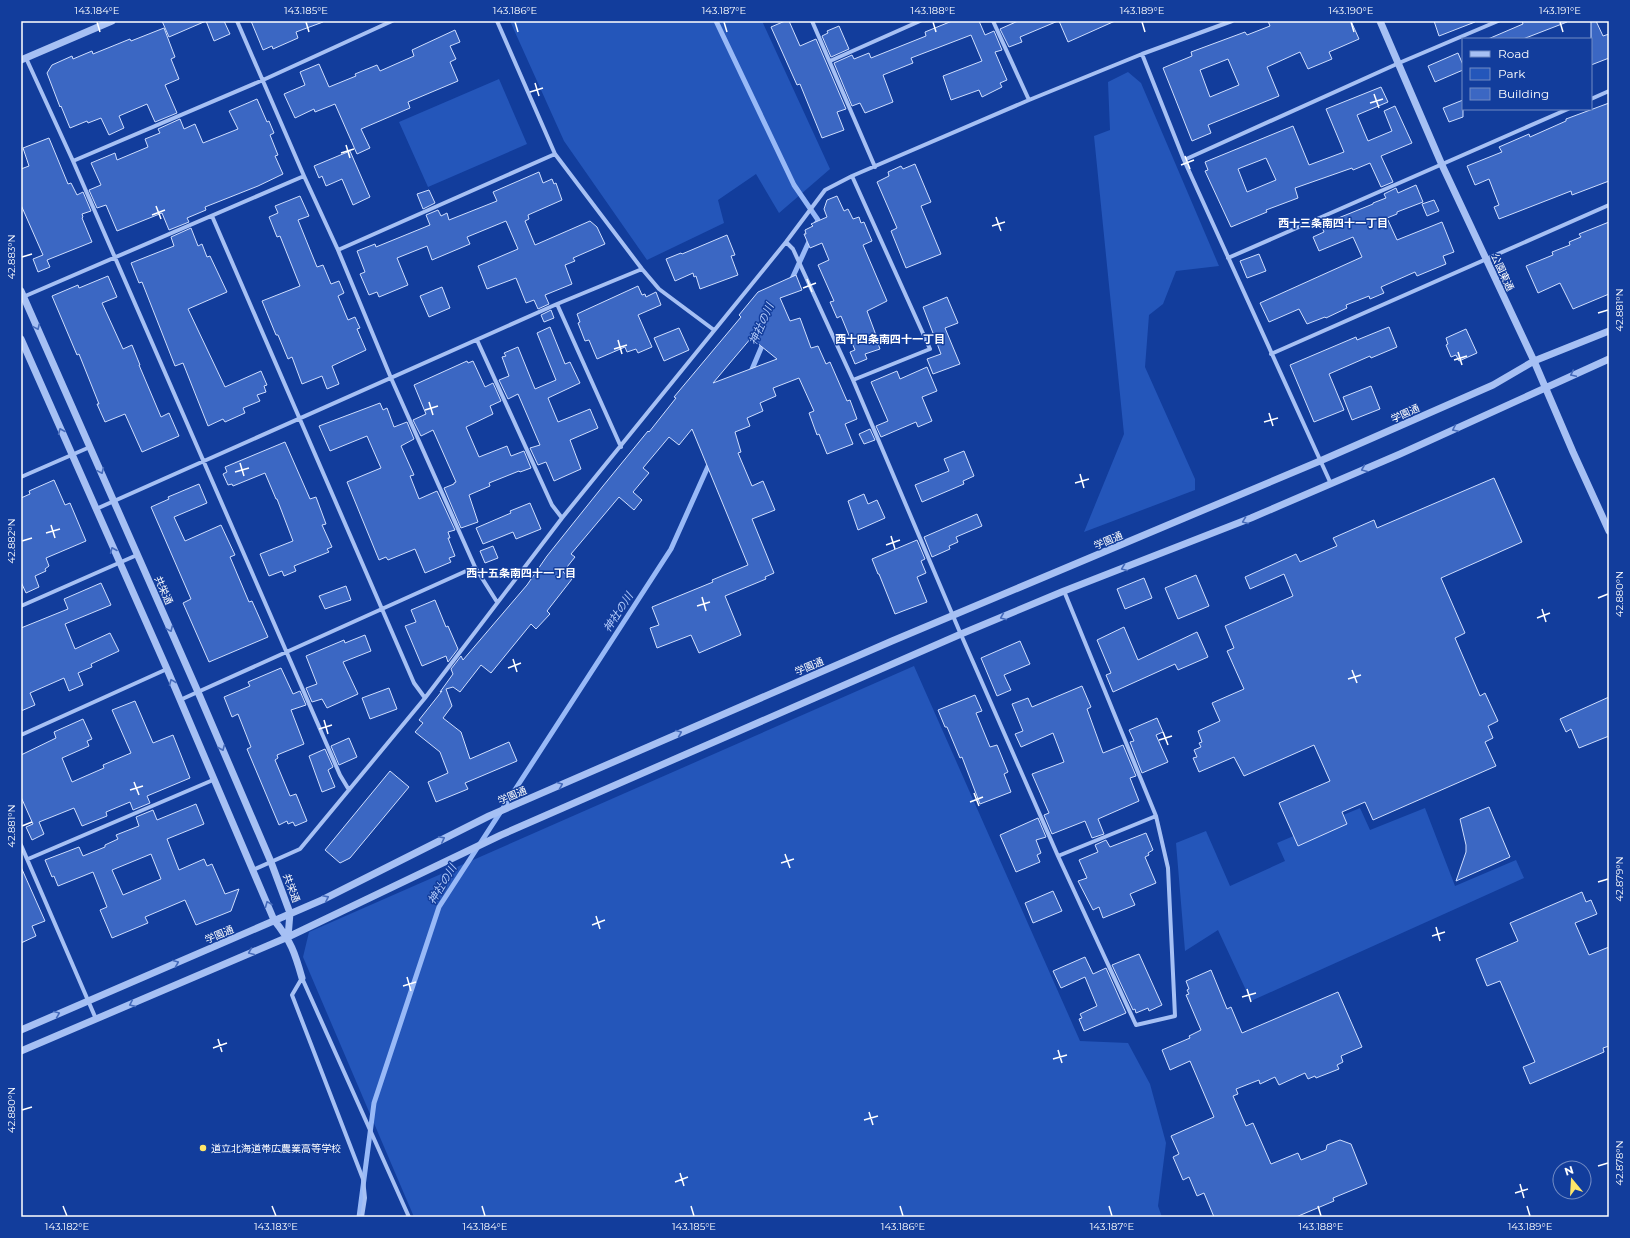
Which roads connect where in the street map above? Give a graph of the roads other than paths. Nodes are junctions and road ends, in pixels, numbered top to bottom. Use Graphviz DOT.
graph roads {
  1 [pos="112,21"];
  2 [pos="237,21"];
  3 [pos="392,21"];
  4 [pos="497,21"];
  5 [pos="812,21"];
  6 [pos="920,21"];
  7 [pos="994,21"];
  8 [pos="1232,21"];
  9 [pos="1380,21"];
  10 [pos="1498,21"];
  11 [pos="1142,54"];
  12 [pos="23,59"];
  13 [pos="830,61"];
  14 [pos="1399,63"];
  15 [pos="263,80"];
  16 [pos="1609,90"];
  17 [pos="1592,98"];
  18 [pos="1029,100"];
  19 [pos="1566,110"];
  20 [pos="555,154"];
  21 [pos="1184,160"];
  22 [pos="73,161"];
  23 [pos="1442,165"];
  24 [pos="874,167"];
  25 [pos="304,176"];
  26 [pos="852,176"];
  27 [pos="1609,205"];
  28 [pos="212,216"];
  29 [pos="786,242"];
  30 [pos="338,250"];
  31 [pos="1228,258"];
  32 [pos="1486,258"];
  33 [pos="115,259"];
  34 [pos="642,269"];
  35 [pos="22,296"];
  36 [pos="557,304"];
  37 [pos="714,330"];
  38 [pos="1609,331"];
  39 [pos="21,339"];
  40 [pos="477,340"];
  41 [pos="1271,354"];
  42 [pos="1609,359"];
  43 [pos="1534,361"];
  44 [pos="391,378"];
  45 [pos="853,380"];
  46 [pos="1545,387"];
  47 [pos="299,420"];
  48 [pos="621,446"];
  49 [pos="90,447"];
  50 [pos="71,455"];
  51 [pos="204,461"];
  52 [pos="1320,461"];
  53 [pos="21,477"];
  54 [pos="1331,484"];
  55 [pos="114,501"];
  56 [pos="95,509"];
  57 [pos="562,518"];
  58 [pos="1609,531"];
  59 [pos="137,555"];
  60 [pos="119,563"];
  61 [pos="475,567"];
  62 [pos="1064,591"];
  63 [pos="497,602"];
  64 [pos="21,606"];
  65 [pos="383,608"];
  66 [pos="953,616"];
  67 [pos="961,634"];
  68 [pos="285,651"];
  69 [pos="166,669"];
  70 [pos="198,692"];
  71 [pos="425,698"];
  72 [pos="179,700"];
  73 [pos="21,735"];
  74 [pos="213,780"];
  75 [pos="349,790"];
  76 [pos="1156,816"];
  77 [pos="21,845"];
  78 [pos="1058,856"];
  79 [pos="28,859"];
  80 [pos="271,862"];
  81 [pos="253,870"];
  82 [pos="290,913"];
  83 [pos="274,920"];
  84 [pos="288,937"];
  85 [pos="302,978"];
  86 [pos="89,1001"];
  87 [pos="96,1019"];
  88 [pos="21,1030"];
  89 [pos="21,1051"];
  90 [pos="362,1217"];
  91 [pos="408,1217"];
  1 -- 12 [label="street"];
  2 -- 15 [label="street"];
  3 -- 15 [label="street"];
  4 -- 20 [label="street"];
  5 -- 13 [label="street"];
  6 -- 13 [label="street"];
  7 -- 18 [label="street"];
  8 -- 11 [label="street"];
  9 -- 14 [label="street, 公園東通"];
  10 -- 14 [label="street"];
  11 -- 18 [label="street"];
  11 -- 21 [label="street"];
  12 -- 22 [label="street"];
  13 -- 24 [label="street"];
  14 -- 21 [label="street"];
  14 -- 23 [label="street, 公園東通"];
  15 -- 22 [label="street"];
  15 -- 25 [label="street"];
  16 -- 17 [label="street"];
  18 -- 24 [label="street"];
  19 -- 23 [label="street"];
  20 -- 30 [label="street"];
  20 -- 34 [label="street"];
  21 -- 31 [label="street"];
  22 -- 33 [label="street"];
  23 -- 31 [label="street"];
  23 -- 32 [label="street, 公園東通"];
  24 -- 26 [label="street"];
  25 -- 28 [label="street"];
  25 -- 30 [label="street"];
  26 -- 29 [label="street"];
  26 -- 45 [label="street"];
  27 -- 32 [label="street"];
  28 -- 33 [label="street"];
  28 -- 47 [label="street"];
  29 -- 37 [label="street"];
  29 -- 45 [label="street"];
  30 -- 44 [label="street"];
  31 -- 41 [label="street"];
  32 -- 41 [label="street"];
  32 -- 43 [label="street, 公園東通"];
  33 -- 35 [label="street"];
  33 -- 51 [label="street"];
  34 -- 36 [label="street"];
  34 -- 37 [label="street"];
  35 -- 49 [label="street, 共栄通, one-way"];
  36 -- 40 [label="street"];
  36 -- 48 [label="street"];
  37 -- 48 [label="street"];
  38 -- 43 [label="street, 学園通"];
  50 -- 39 [label="street, one-way"];
  40 -- 44 [label="street"];
  40 -- 57 [label="street"];
  41 -- 52 [label="street"];
  42 -- 46 [label="street, one-way"];
  43 -- 46 [label="street, 公園東通"];
  43 -- 52 [label="street, 学園通"];
  44 -- 47 [label="street"];
  44 -- 61 [label="street"];
  45 -- 66 [label="street"];
  46 -- 54 [label="street, one-way"];
  46 -- 58 [label="street, 公園東通"];
  47 -- 51 [label="street"];
  47 -- 65 [label="street"];
  48 -- 57 [label="street"];
  49 -- 50 [label="street"];
  49 -- 55 [label="street, 共栄通, one-way"];
  50 -- 53 [label="street"];
  50 -- 56 [label="street"];
  51 -- 55 [label="street"];
  51 -- 68 [label="street"];
  52 -- 54 [label="street"];
  52 -- 66 [label="street, 学園通"];
  54 -- 62 [label="street, one-way"];
  55 -- 56 [label="street"];
  55 -- 59 [label="street, 共栄通"];
  60 -- 56 [label="street, one-way"];
  57 -- 63 [label="street"];
  59 -- 60 [label="street"];
  59 -- 70 [label="street, 共栄通, one-way"];
  60 -- 64 [label="street"];
  60 -- 69 [label="street"];
  61 -- 63 [label="street"];
  61 -- 65 [label="street"];
  62 -- 67 [label="street, one-way"];
  62 -- 76 [label="street"];
  63 -- 71 [label="street"];
  65 -- 68 [label="street"];
  65 -- 71 [label="street"];
  66 -- 67 [label="street"];
  82 -- 66 [label="street, 学園通, one-way"];
  67 -- 78 [label="street"];
  67 -- 84 [label="street"];
  68 -- 70 [label="street"];
  68 -- 75 [label="street"];
  72 -- 69 [label="street, one-way"];
  69 -- 73 [label="street"];
  70 -- 72 [label="street"];
  70 -- 80 [label="street, 共栄通, one-way"];
  71 -- 75 [label="street"];
  72 -- 74 [label="street"];
  74 -- 79 [label="street"];
  74 -- 81 [label="street"];
  75 -- 80 [label="street"];
  76 -- 78 [label="street"];
  76 -- 78 [label="street"];
  77 -- 79 [label="street"];
  79 -- 86 [label="street"];
  80 -- 81 [label="street"];
  80 -- 82 [label="street, 共栄通"];
  83 -- 81 [label="street, one-way"];
  82 -- 83 [label="street, 学園通"];
  82 -- 84 [label="street, 共栄通"];
  83 -- 84 [label="street"];
  86 -- 83 [label="street, 学園通, one-way"];
  84 -- 85 [label="street"];
  84 -- 87 [label="street, one-way"];
  85 -- 90 [label="street"];
  85 -- 91 [label="street"];
  86 -- 87 [label="street"];
  88 -- 86 [label="street, 学園通, one-way"];
  87 -- 89 [label="street"];
}
